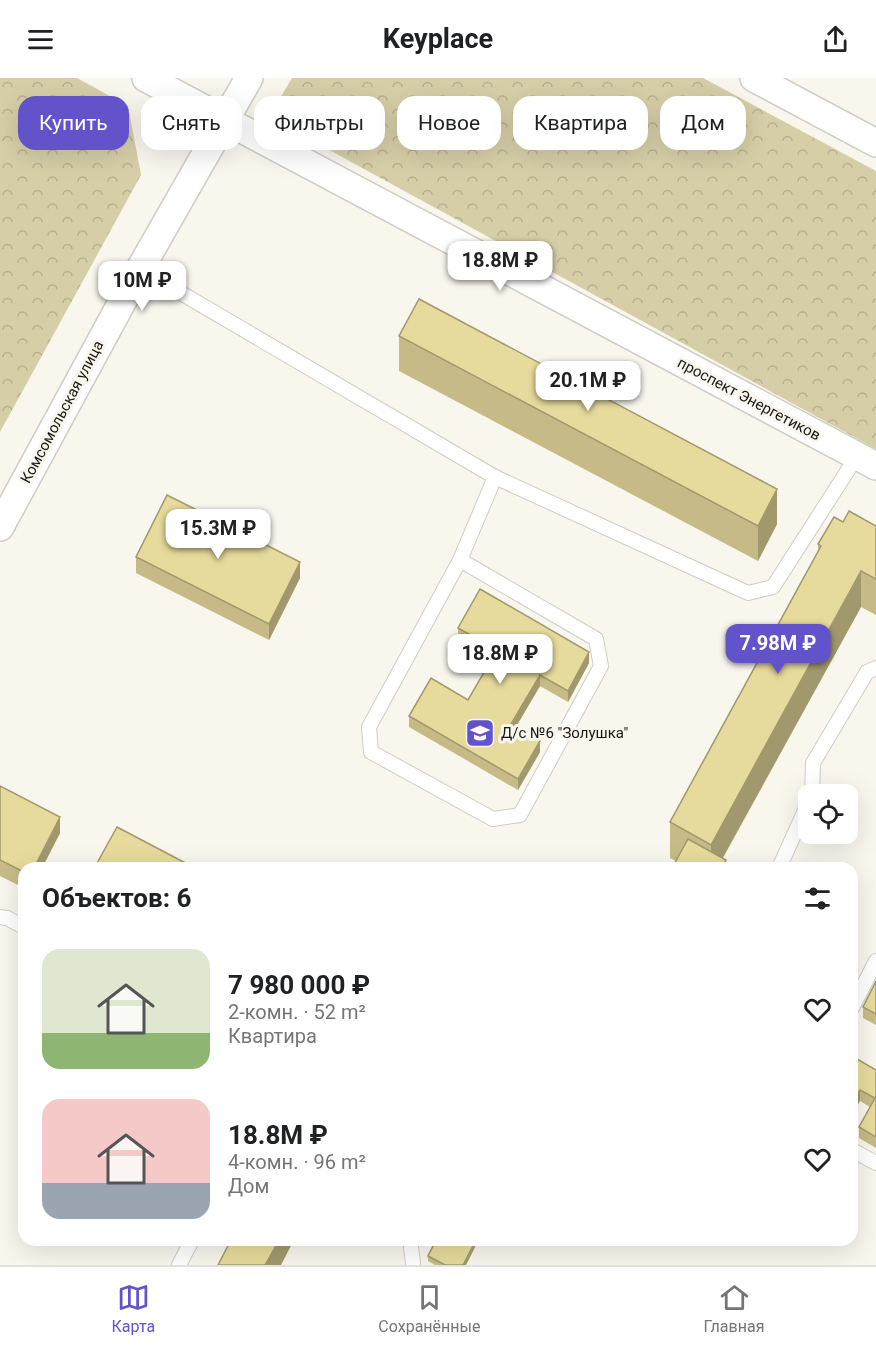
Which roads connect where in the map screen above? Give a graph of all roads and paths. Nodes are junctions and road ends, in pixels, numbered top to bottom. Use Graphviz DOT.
graph roads {
  1 [pos="146,78"];
  2 [pos="249,78"];
  3 [pos="754,78"];
  4 [pos="179,96"];
  5 [pos="238,96"];
  6 [pos="242,130"];
  7 [pos="876,143"];
  8 [pos="207,150"];
  9 [pos="140,269"];
  10 [pos="867,461"];
  11 [pos="495,477"];
  12 [pos="0,527"];
  13 [pos="460,560"];
  14 [pos="876,668"];
  15 [pos="812,784"];
  16 [pos="798,826"];
  17 [pos="782,862"];
  18 [pos="0,917"];
  19 [pos="18,924"];
  20 [pos="876,961"];
  21 [pos="858,996"];
  22 [pos="858,1153"];
  23 [pos="876,1163"];
  24 [pos="189,1246"];
  25 [pos="411,1246"];
  26 [pos="413,1263"];
  27 [pos="179,1265"];
  1 -- 4 [label="street, проспект Энергетиков"];
  2 -- 5 [label="street, Комсомольская улица"];
  3 -- 7 [label="street"];
  6 -- 10 [label="street, проспект Энергетиков"];
  8 -- 9 [label="street, Комсомольская улица"];
  9 -- 11 [label="lane"];
  9 -- 12 [label="street, Комсомольская улица"];
  10 -- 11 [label="lane"];
  11 -- 13 [label="lane"];
  13 -- 13 [label="lane"];
  14 -- 15 [label="lane"];
  16 -- 17 [label="lane"];
  18 -- 19 [label="lane"];
  20 -- 21 [label="lane"];
  22 -- 23 [label="lane"];
  24 -- 27 [label="lane"];
  25 -- 26 [label="lane"];
}
